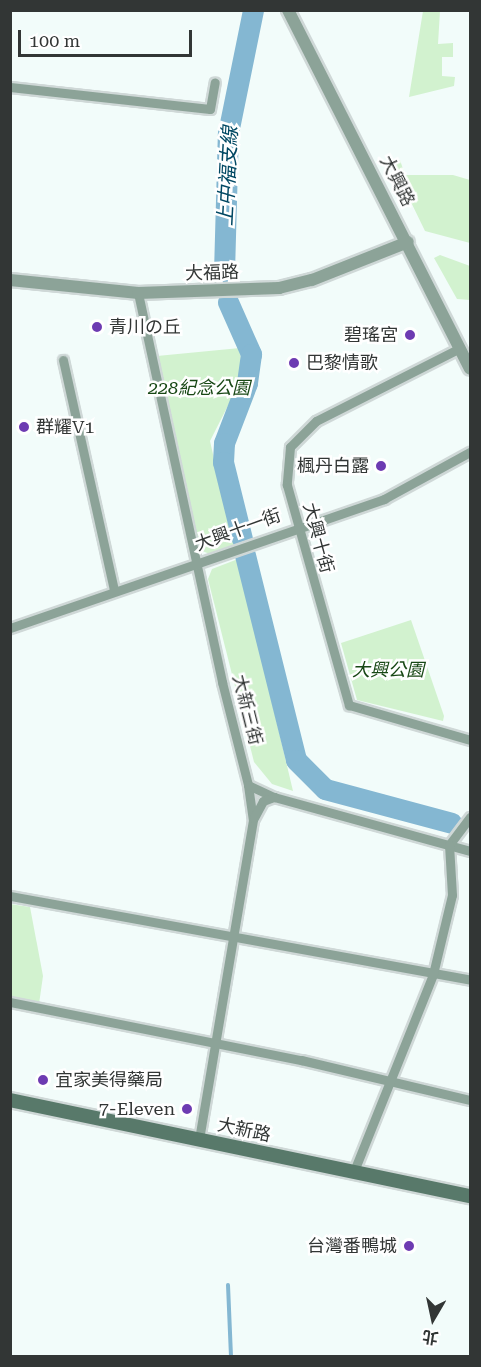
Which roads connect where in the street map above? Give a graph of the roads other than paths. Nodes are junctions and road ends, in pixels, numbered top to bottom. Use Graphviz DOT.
graph roads {
  1 [pos="288,10"];
  2 [pos="215,82"];
  3 [pos="10,87"];
  4 [pos="408,242"];
  5 [pos="10,280"];
  6 [pos="138,293"];
  7 [pos="460,348"];
  8 [pos="63,360"];
  9 [pos="471,369"];
  10 [pos="471,452"];
  11 [pos="297,526"];
  12 [pos="195,563"];
  13 [pos="114,590"];
  14 [pos="10,628"];
  15 [pos="471,740"];
  16 [pos="249,785"];
  17 [pos="274,797"];
  18 [pos="471,817"];
  19 [pos="253,820"];
  20 [pos="449,845"];
  21 [pos="471,850"];
  22 [pos="10,896"];
  23 [pos="234,938"];
  24 [pos="432,974"];
  25 [pos="471,980"];
  26 [pos="10,1002"];
  27 [pos="217,1044"];
  28 [pos="389,1079"];
  29 [pos="10,1100"];
  30 [pos="471,1100"];
  31 [pos="199,1139"];
  32 [pos="354,1171"];
  33 [pos="471,1196"];
  1 -- 4 [label="street, 大興路"];
  2 -- 3 [label="street"];
  4 -- 6 [label="street, 大福路"];
  4 -- 7 [label="street, 大興路"];
  5 -- 6 [label="street, 大福路"];
  6 -- 12 [label="street, 大新三街"];
  7 -- 9 [label="street, 大興路"];
  7 -- 11 [label="street, 大興十街"];
  8 -- 13 [label="street"];
  10 -- 11 [label="street, 大興十一街"];
  11 -- 12 [label="street, 大興十一街"];
  11 -- 15 [label="street, 大興十街"];
  12 -- 13 [label="street, 大興十一街"];
  12 -- 16 [label="street, 大新三街"];
  13 -- 14 [label="street, 大興十一街"];
  16 -- 17 [label="street"];
  16 -- 19 [label="street, 大新三街"];
  17 -- 19 [label="street"];
  17 -- 20 [label="street"];
  18 -- 20 [label="street"];
  19 -- 23 [label="street, 大新三街"];
  20 -- 21 [label="street"];
  20 -- 24 [label="street"];
  22 -- 23 [label="street"];
  23 -- 24 [label="street"];
  23 -- 27 [label="street, 大新三街"];
  24 -- 25 [label="street"];
  24 -- 28 [label="street"];
  26 -- 27 [label="street"];
  27 -- 28 [label="street"];
  27 -- 31 [label="street, 大新三街"];
  28 -- 30 [label="street"];
  28 -- 32 [label="street"];
  29 -- 31 [label="main road, 大新路"];
  31 -- 32 [label="main road, 大新路"];
  32 -- 33 [label="main road, 大新路"];
}
